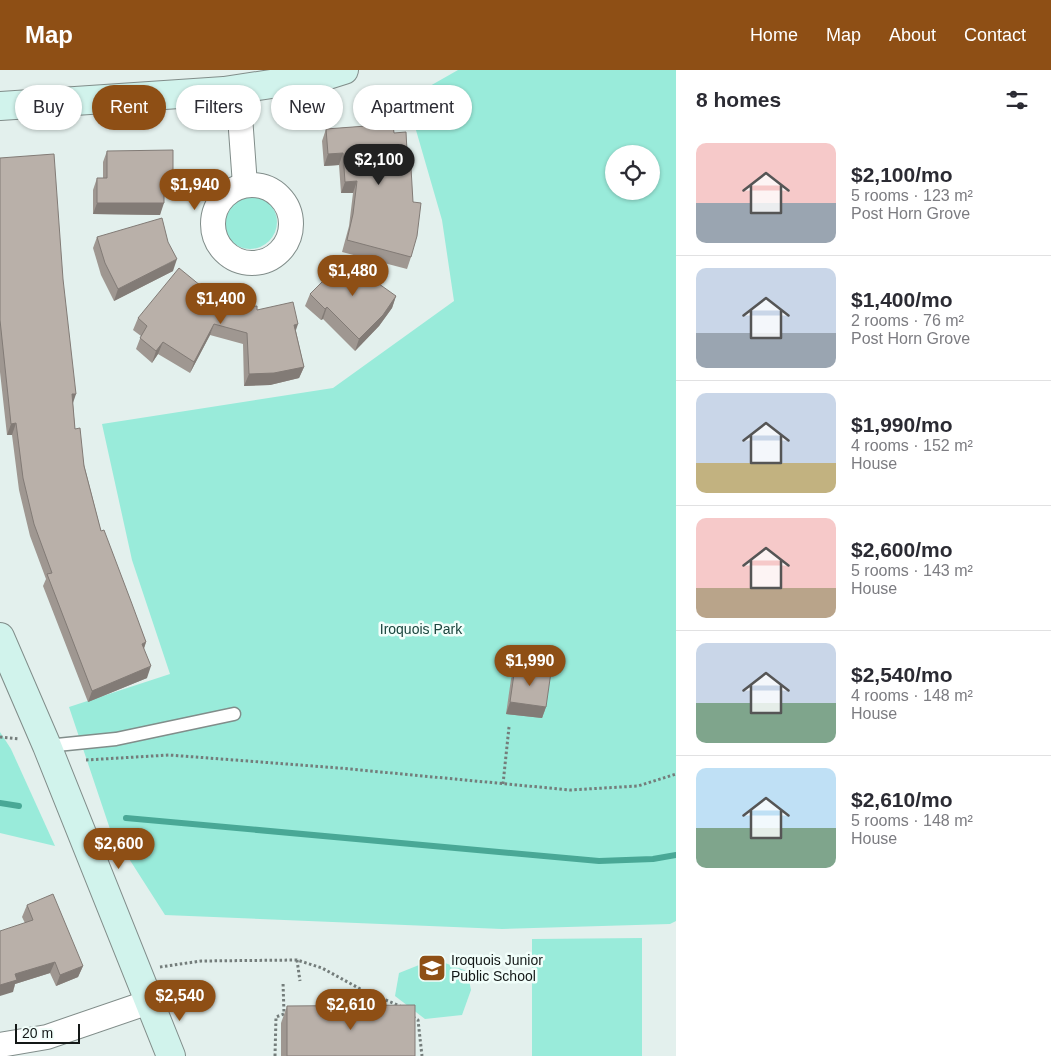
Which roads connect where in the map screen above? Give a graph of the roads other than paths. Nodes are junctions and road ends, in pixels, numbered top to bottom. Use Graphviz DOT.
graph roads {
  1 [pos="344,70"];
  2 [pos="261,86"];
  3 [pos="176,93"];
  4 [pos="0,106"];
  5 [pos="241,130"];
  6 [pos="245,185"];
  7 [pos="0,637"];
  8 [pos="234,714"];
  9 [pos="36,743"];
  10 [pos="149,1002"];
  11 [pos="0,1045"];
  12 [pos="171,1056"];
  1 -- 2 [label="street"];
  3 -- 4 [label="street"];
  5 -- 6 [label="street"];
  7 -- 9 [label="street"];
  8 -- 9 [label="lane"];
  9 -- 10 [label="street"];
  10 -- 11 [label="street"];
  10 -- 12 [label="street"];
}
